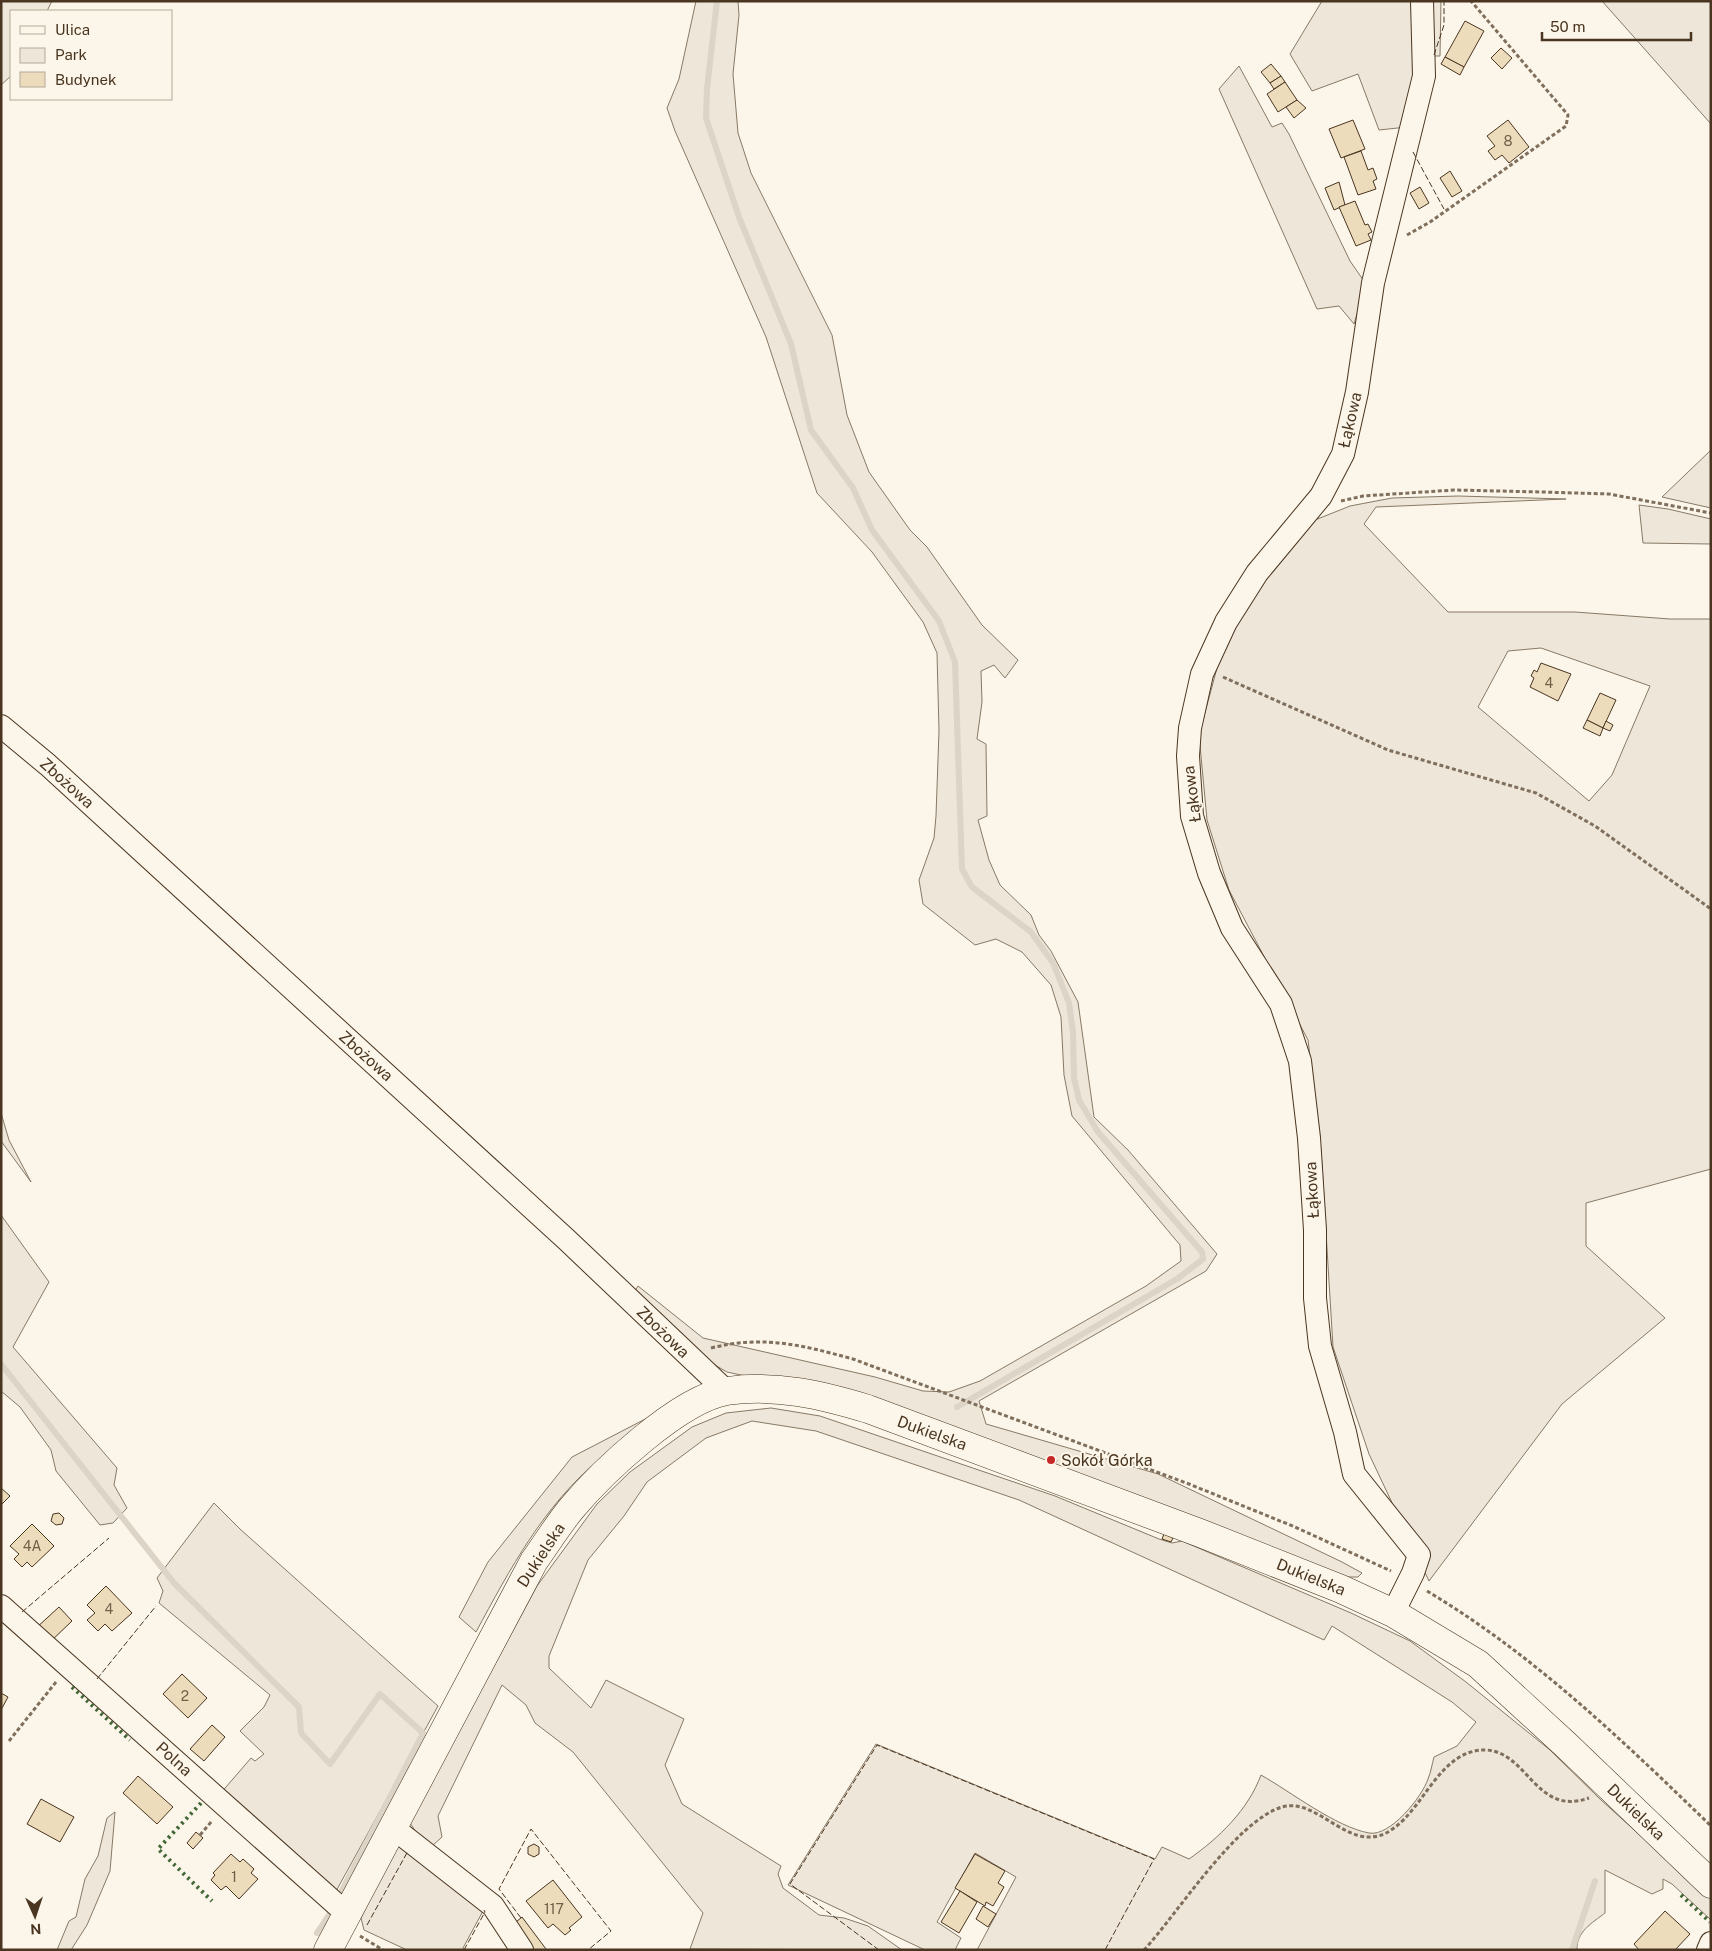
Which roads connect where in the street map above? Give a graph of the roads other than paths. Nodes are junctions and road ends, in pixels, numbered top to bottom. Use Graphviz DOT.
graph roads {
  1 [pos="1422,1"];
  2 [pos="1,726"];
  3 [pos="726,1391"];
  4 [pos="1,1606"];
  5 [pos="1393,1613"];
  6 [pos="392,1827"];
  7 [pos="1711,1884"];
  8 [pos="346,1913"];
  9 [pos="1711,1943"];
  10 [pos="328,1950"];
  11 [pos="522,1950"];
  12 [pos="1708,1950"];
  1 -- 5 [label="street, Łąkowa"];
  2 -- 3 [label="street, Zbożowa"];
  3 -- 5 [label="main road, Dukielska"];
  3 -- 6 [label="main road, Dukielska"];
  4 -- 8 [label="street, Polna"];
  5 -- 7 [label="main road, Dukielska"];
  6 -- 8 [label="main road, Dukielska"];
  6 -- 11 [label="street"];
  8 -- 10 [label="main road, Dukielska"];
  9 -- 12 [label="street"];
}
